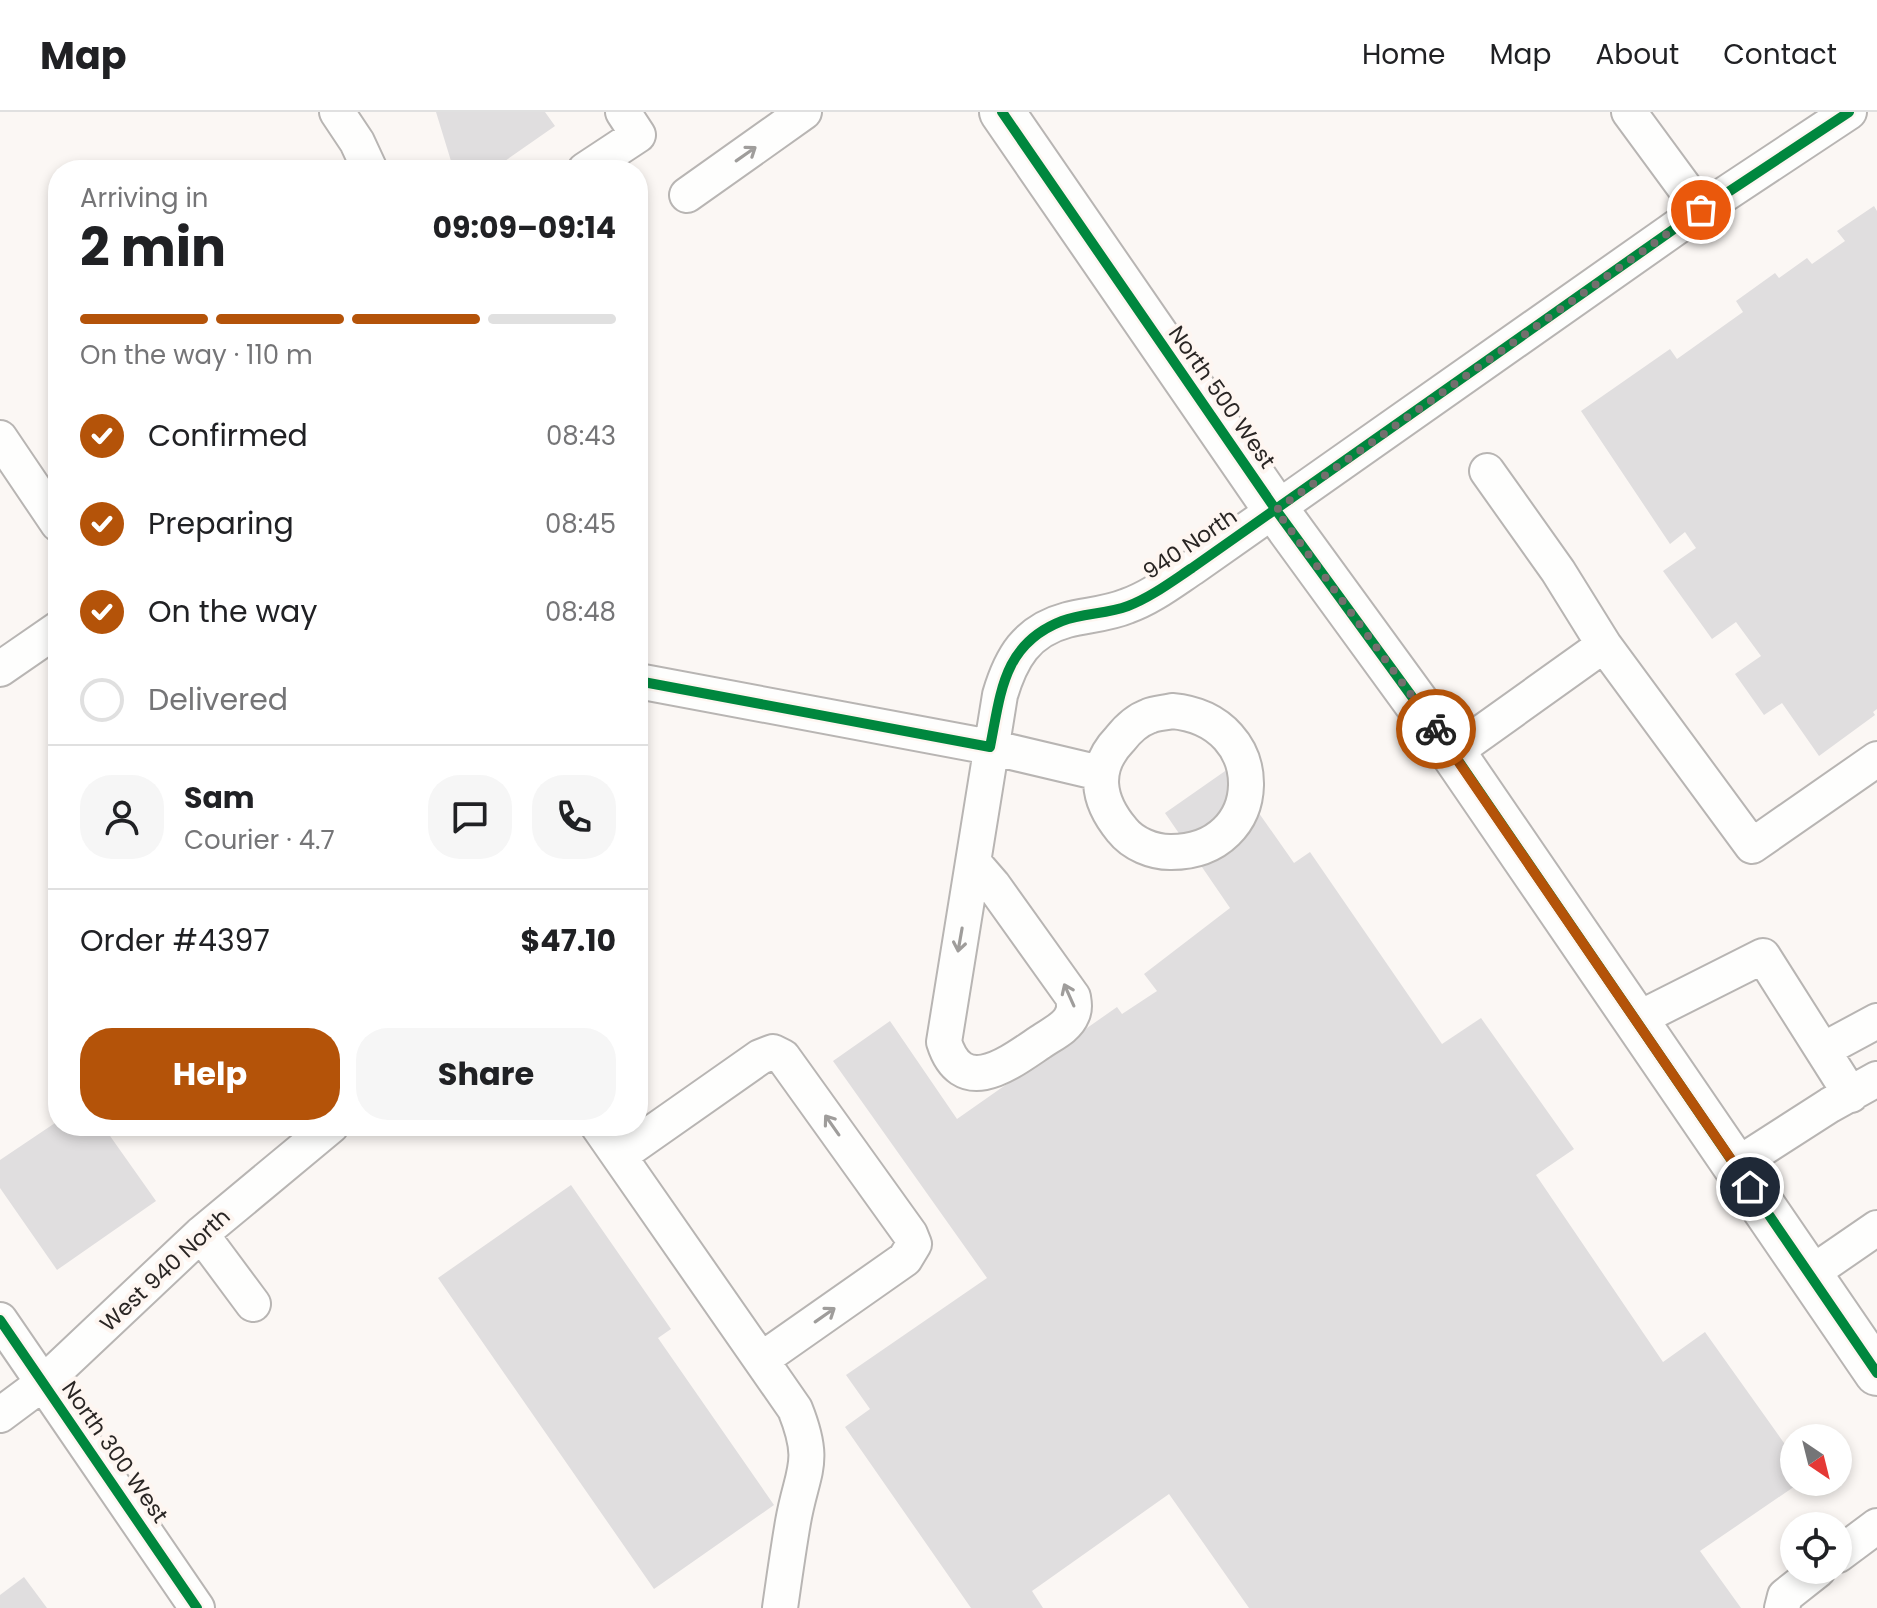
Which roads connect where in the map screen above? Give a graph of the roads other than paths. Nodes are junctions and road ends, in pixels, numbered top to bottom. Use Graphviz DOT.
graph roads {
  1 [pos="337,112"];
  2 [pos="623,112"];
  3 [pos="804,112"];
  4 [pos="1002,112"];
  5 [pos="1629,112"];
  6 [pos="1849,112"];
  7 [pos="365,160"];
  8 [pos="600,160"];
  9 [pos="687,195"];
  10 [pos="1701,210"];
  11 [pos="0,438"];
  12 [pos="1487,471"];
  13 [pos="48,509"];
  14 [pos="1276,510"];
  15 [pos="48,636"];
  16 [pos="1604,645"];
  17 [pos="0,669"];
  18 [pos="648,683"];
  19 [pos="990,747"];
  20 [pos="1453,753"];
  21 [pos="1877,759"];
  22 [pos="1100,773"];
  23 [pos="974,863"];
  24 [pos="1636,1020"];
  25 [pos="1877,1021"];
  26 [pos="1823,1050"];
  27 [pos="1864,1087"];
  28 [pos="319,1136"];
  29 [pos="605,1136"];
  30 [pos="647,1136"];
  31 [pos="648,1136"];
  32 [pos="619,1156"];
  33 [pos="1735,1166"];
  34 [pos="1877,1228"];
  35 [pos="201,1234"];
  36 [pos="1810,1274"];
  37 [pos="253,1304"];
  38 [pos="0,1320"];
  39 [pos="761,1360"];
  40 [pos="1877,1373"];
  41 [pos="43,1383"];
  42 [pos="0,1415"];
  43 [pos="1877,1526"];
  44 [pos="1852,1545"];
  45 [pos="197,1608"];
  46 [pos="780,1608"];
  1 -- 7 [label="street"];
  2 -- 8 [label="street"];
  9 -- 3 [label="street, one-way"];
  4 -- 14 [label="main road, North 500 West"];
  5 -- 10 [label="street"];
  6 -- 10 [label="street, 940 North"];
  10 -- 14 [label="street, 940 North"];
  11 -- 13 [label="street"];
  12 -- 16 [label="street"];
  14 -- 19 [label="street, 940 North"];
  14 -- 20 [label="main road, North 500 West"];
  15 -- 17 [label="street"];
  16 -- 20 [label="street"];
  16 -- 21 [label="street"];
  18 -- 19 [label="street"];
  19 -- 22 [label="street"];
  19 -- 23 [label="street, 940 North"];
  20 -- 24 [label="main road, North 500 West"];
  22 -- 22 [label="street"];
  23 -- 23 [label="street, 940 North, one-way"];
  24 -- 26 [label="street"];
  24 -- 33 [label="main road, North 500 West"];
  25 -- 26 [label="street"];
  26 -- 27 [label="street"];
  27 -- 33 [label="street"];
  28 -- 35 [label="street, West 940 North"];
  29 -- 32 [label="street"];
  30 -- 32 [label="street, one-way"];
  39 -- 31 [label="street, one-way"];
  32 -- 39 [label="street"];
  33 -- 36 [label="main road, North 500 West"];
  34 -- 36 [label="street"];
  35 -- 37 [label="street"];
  35 -- 41 [label="street, West 940 North"];
  36 -- 40 [label="main road, North 500 West"];
  38 -- 41 [label="street, North 300 West"];
  39 -- 46 [label="street"];
  41 -- 42 [label="street, West 940 North"];
  41 -- 45 [label="street, North 300 West"];
  43 -- 44 [label="street"];
}
